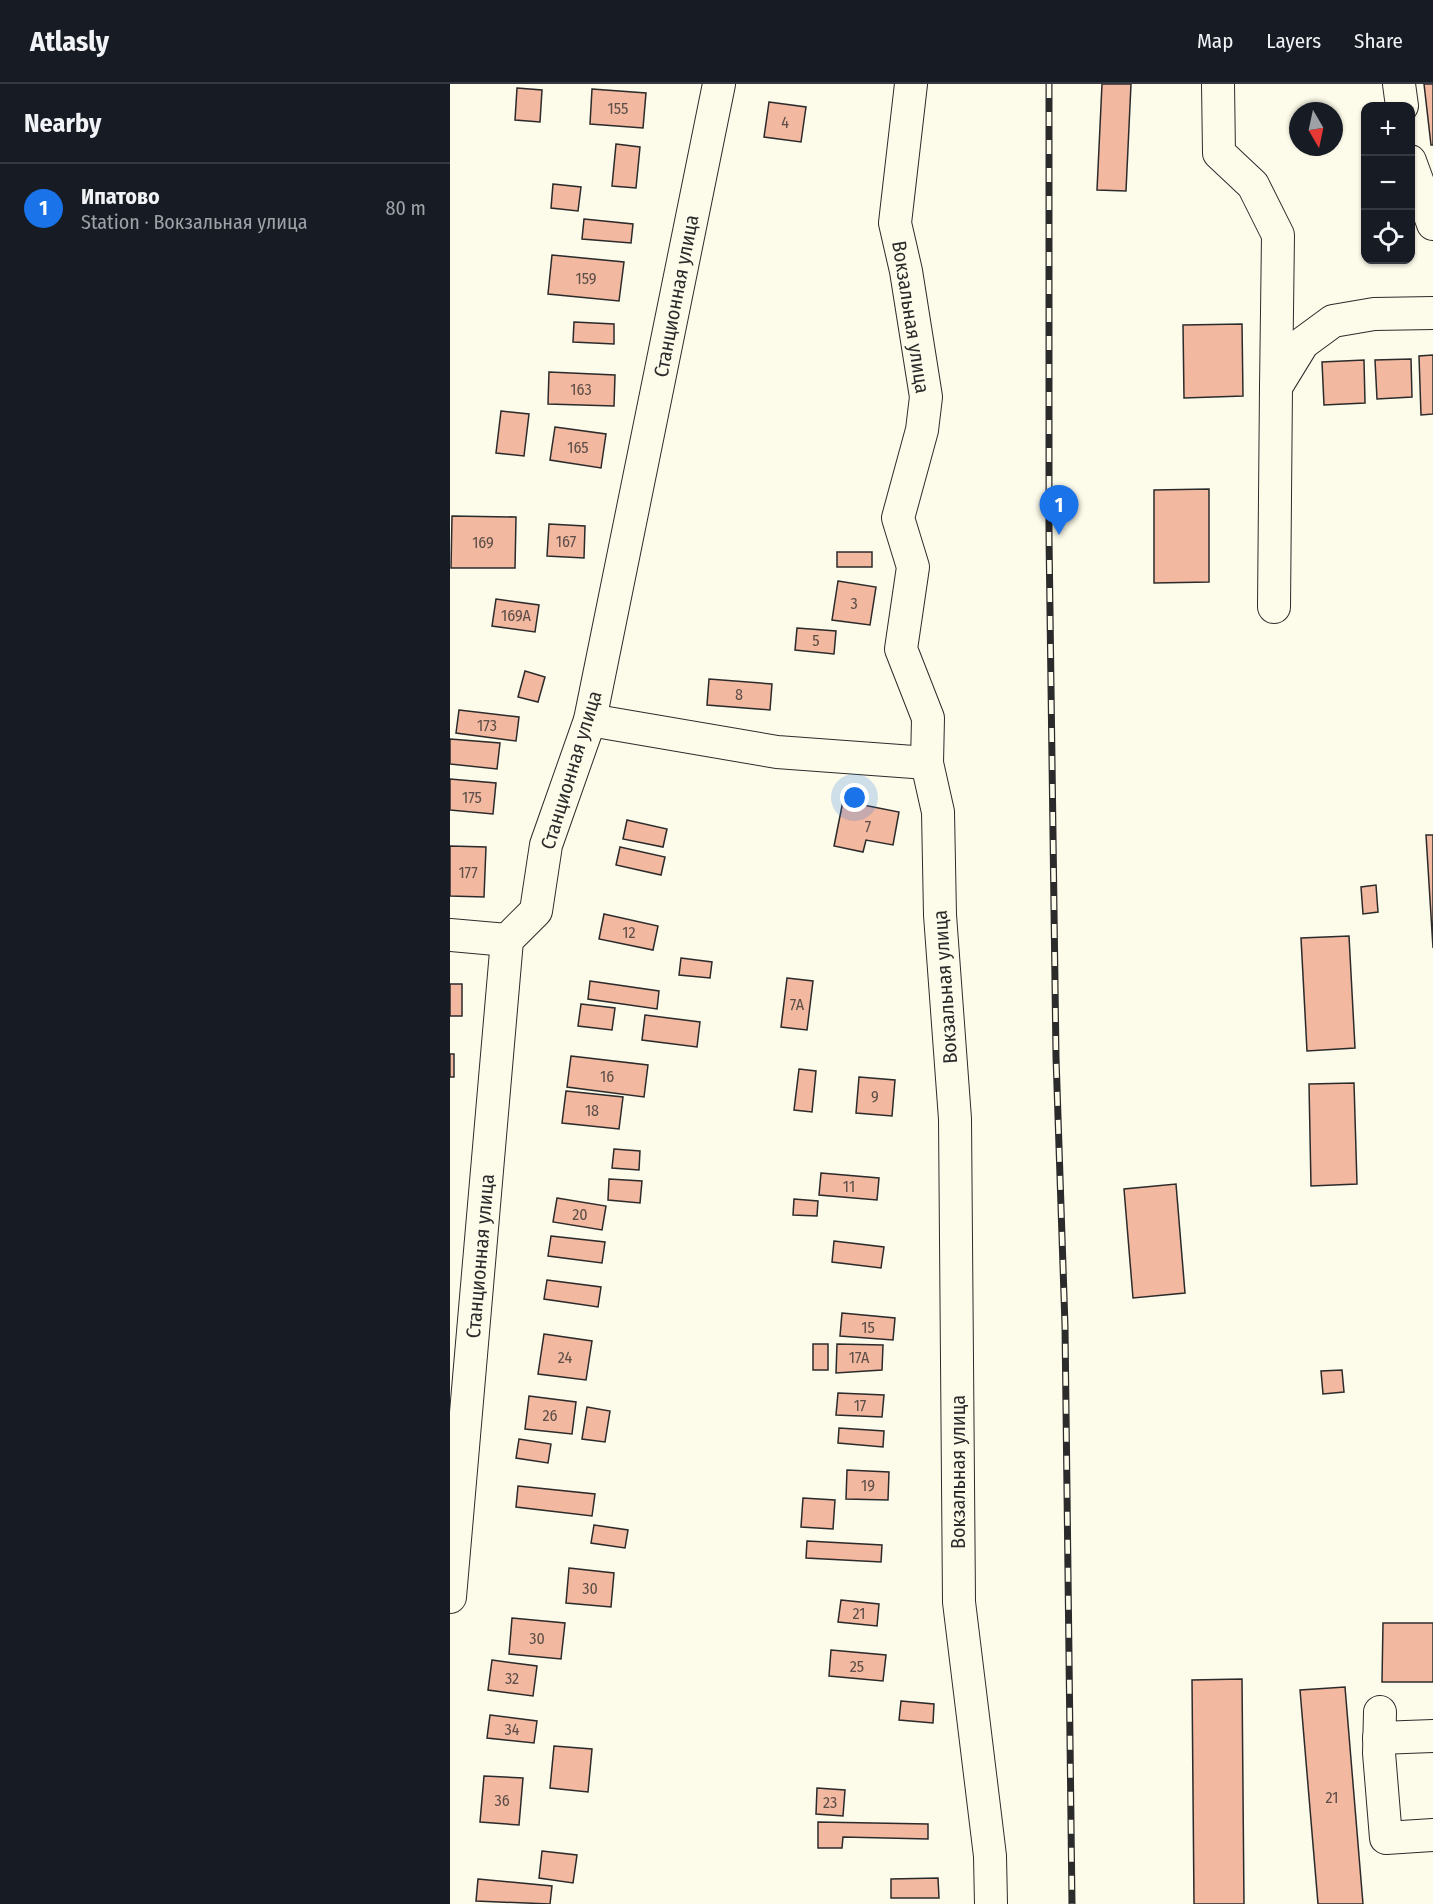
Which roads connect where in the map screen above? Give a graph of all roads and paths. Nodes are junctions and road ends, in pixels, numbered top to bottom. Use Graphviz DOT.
graph roads {
  1 [pos="719,84"];
  2 [pos="912,84"];
  3 [pos="1218,84"];
  4 [pos="1399,84"];
  5 [pos="1401,102"];
  6 [pos="1415,175"];
  7 [pos="1433,224"];
  8 [pos="1433,312"];
  9 [pos="1276,387"];
  10 [pos="1274,607"];
  11 [pos="590,720"];
  12 [pos="927,763"];
  13 [pos="450,935"];
  14 [pos="507,940"];
  15 [pos="450,1597"];
  16 [pos="1433,1736"];
  17 [pos="1433,1835"];
  18 [pos="992,1904"];
  1 -- 11 [label="street, Станционная улица"];
  2 -- 12 [label="street, Вокзальная улица"];
  3 -- 9 [label="street"];
  4 -- 5 [label="street"];
  6 -- 7 [label="street"];
  8 -- 9 [label="street"];
  9 -- 10 [label="street"];
  11 -- 12 [label="street"];
  11 -- 14 [label="street, Станционная улица"];
  12 -- 18 [label="street, Вокзальная улица"];
  13 -- 14 [label="street"];
  14 -- 15 [label="street, Станционная улица"];
  16 -- 17 [label="street"];
}
